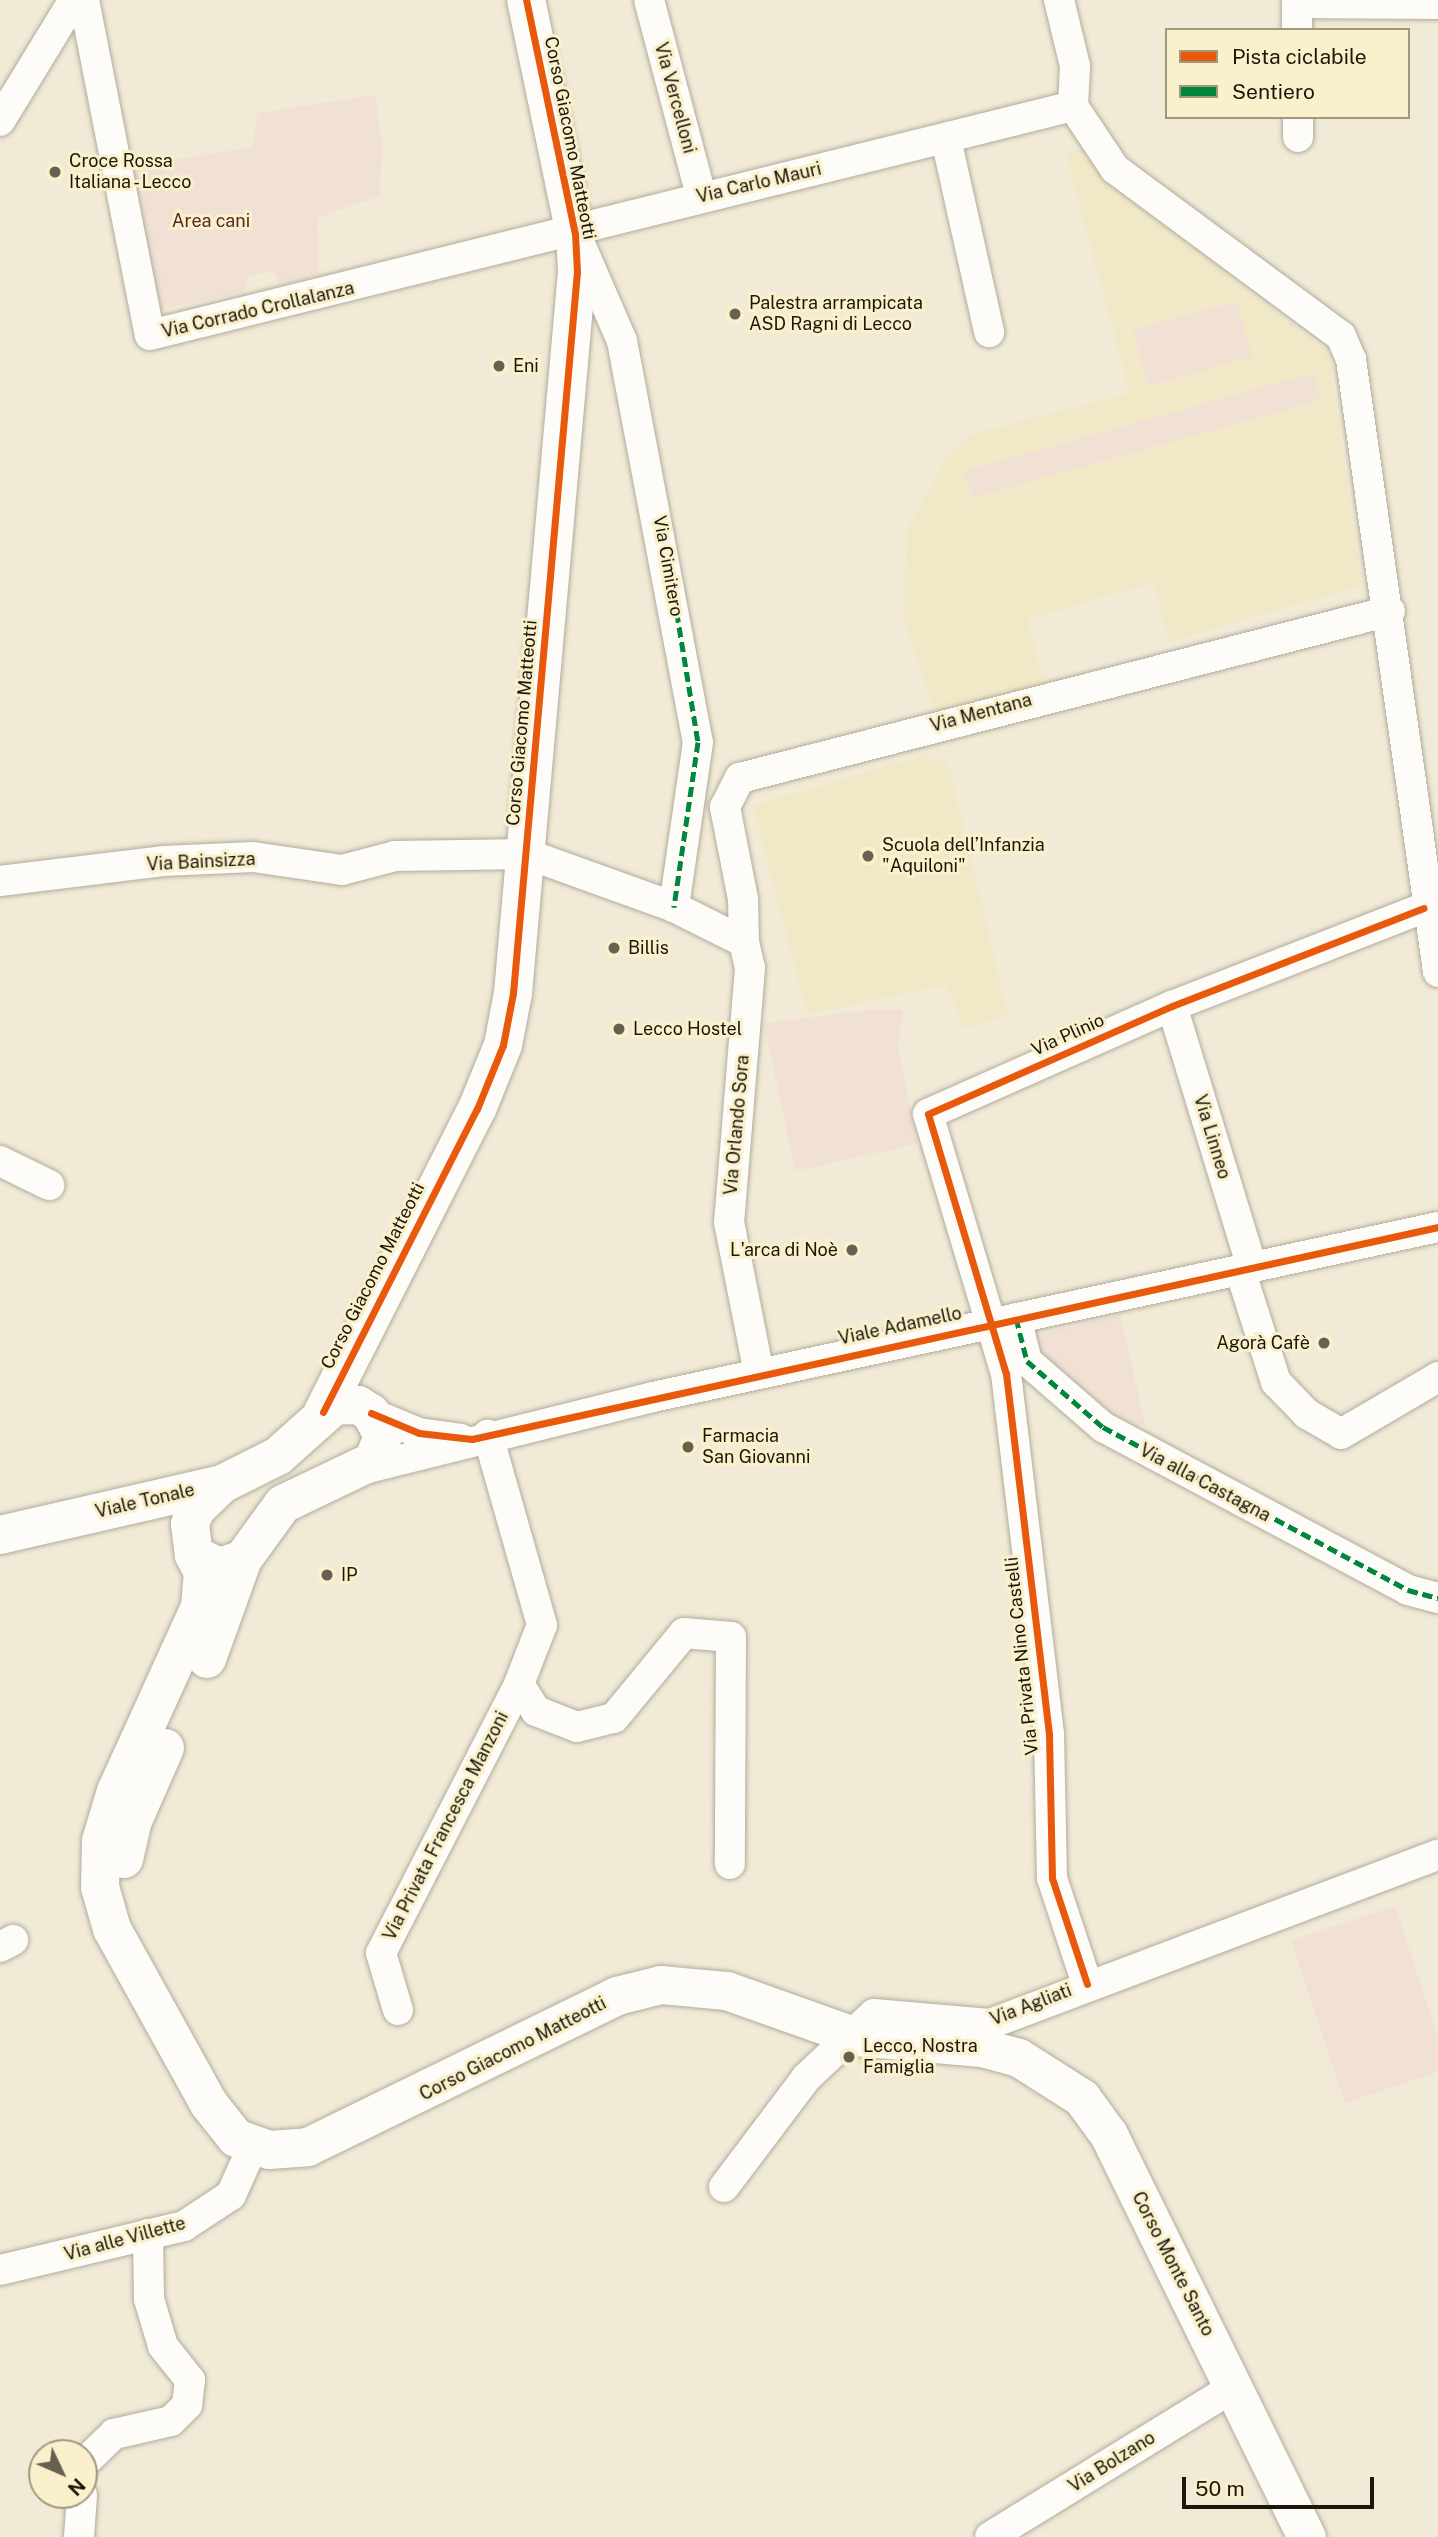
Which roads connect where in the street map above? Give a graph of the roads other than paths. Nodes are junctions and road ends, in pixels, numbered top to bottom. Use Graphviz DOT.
graph roads {
  1 [pos="74,0"];
  2 [pos="84,0"];
  3 [pos="526,0"];
  4 [pos="649,0"];
  5 [pos="1059,0"];
  6 [pos="1438,4"];
  7 [pos="1297,28"];
  8 [pos="1073,106"];
  9 [pos="0,121"];
  10 [pos="946,139"];
  11 [pos="701,196"];
  12 [pos="575,234"];
  13 [pos="989,332"];
  14 [pos="1390,611"];
  15 [pos="509,855"];
  16 [pos="0,881"];
  17 [pos="674,907"];
  18 [pos="1424,908"];
  19 [pos="744,942"];
  20 [pos="1438,972"];
  21 [pos="1171,1006"];
  22 [pos="0,1161"];
  23 [pos="49,1185"];
  24 [pos="1438,1227"];
  25 [pos="1246,1268"];
  26 [pos="379,1302"];
  27 [pos="1001,1321"];
  28 [pos="759,1373"];
  29 [pos="1438,1377"];
  30 [pos="323,1412"];
  31 [pos="371,1413"];
  32 [pos="480,1437"];
  33 [pos="360,1470"];
  34 [pos="222,1484"];
  35 [pos="68,1520"];
  36 [pos="0,1535"];
  37 [pos="192,1545"];
  38 [pos="243,1559"];
  39 [pos="1438,1598"];
  40 [pos="519,1684"];
  41 [pos="1438,1855"];
  42 [pos="730,1864"];
  43 [pos="143,1974"];
  44 [pos="1087,1984"];
  45 [pos="398,2010"];
  46 [pos="856,2037"];
  47 [pos="982,2049"];
  48 [pos="253,2146"];
  49 [pos="724,2187"];
  50 [pos="148,2234"];
  51 [pos="0,2270"];
  52 [pos="1234,2387"];
  53 [pos="98,2449"];
  54 [pos="81,2509"];
  55 [pos="79,2537"];
  56 [pos="990,2537"];
  57 [pos="1307,2537"];
  1 -- 9 [label="street"];
  2 -- 12 [label="street, Via Corrado Crollalanza"];
  3 -- 12 [label="main road, Corso Giacomo Matteotti"];
  4 -- 11 [label="street, Via Vercelloni"];
  5 -- 8 [label="street"];
  6 -- 7 [label="street"];
  8 -- 10 [label="street, Via Carlo Mauri"];
  8 -- 14 [label="street"];
  10 -- 11 [label="street, Via Carlo Mauri"];
  10 -- 13 [label="street"];
  11 -- 12 [label="street, Via Carlo Mauri"];
  12 -- 15 [label="main road, Corso Giacomo Matteotti"];
  12 -- 17 [label="street, Via Cimitero"];
  14 -- 18 [label="street"];
  14 -- 19 [label="street, Via Mentana"];
  15 -- 16 [label="street, Via Bainsizza"];
  15 -- 17 [label="street"];
  15 -- 26 [label="main road, Corso Giacomo Matteotti"];
  17 -- 19 [label="street"];
  18 -- 20 [label="street"];
  18 -- 21 [label="street, Via Plinio"];
  19 -- 28 [label="street, Via Orlando Sora"];
  21 -- 25 [label="street, Via Linneo"];
  21 -- 27 [label="street, Via Plinio"];
  22 -- 23 [label="street"];
  24 -- 25 [label="street, Viale Adamello"];
  25 -- 27 [label="street, Viale Adamello"];
  25 -- 29 [label="street, Via Linneo"];
  26 -- 30 [label="main road, Corso Giacomo Matteotti"];
  26 -- 31 [label="main road, Corso Giacomo Matteotti"];
  27 -- 28 [label="street, Viale Adamello"];
  27 -- 39 [label="street, Via alla Castagna"];
  27 -- 44 [label="street, Via Privata Nino Castelli"];
  28 -- 32 [label="street, Viale Adamello"];
  30 -- 31 [label="main road"];
  30 -- 34 [label="main road, Corso Giacomo Matteotti"];
  31 -- 32 [label="street, Viale Adamello"];
  31 -- 33 [label="main road, Corso Giacomo Matteotti"];
  32 -- 33 [label="street, Viale Adamello"];
  32 -- 40 [label="street, Via Privata Francesca Manzoni"];
  33 -- 38 [label="main road"];
  34 -- 35 [label="main road, Viale Tonale"];
  34 -- 37 [label="main road"];
  35 -- 36 [label="main road, Viale Tonale"];
  35 -- 37 [label="main road, Viale Tonale"];
  37 -- 38 [label="main road, Viale Tonale"];
  37 -- 43 [label="main road"];
  38 -- 43 [label="main road"];
  40 -- 42 [label="street, Via Privata Francesca Manzoni"];
  40 -- 45 [label="street, Via Privata Francesca Manzoni"];
  41 -- 44 [label="street, Via Agliati"];
  43 -- 48 [label="main road"];
  44 -- 46 [label="street, Via Agliati"];
  46 -- 47 [label="main road, Corso Giacomo Matteotti"];
  46 -- 48 [label="main road, Corso Giacomo Matteotti"];
  46 -- 49 [label="street, Via Agliati"];
  47 -- 52 [label="main road, Corso Monte Santo"];
  48 -- 50 [label="street, Via alle Villette"];
  50 -- 51 [label="street, Via alle Villette"];
  50 -- 53 [label="street"];
  52 -- 56 [label="street, Via Bolzano"];
  52 -- 57 [label="main road, Corso Monte Santo"];
  54 -- 55 [label="street"];
}
